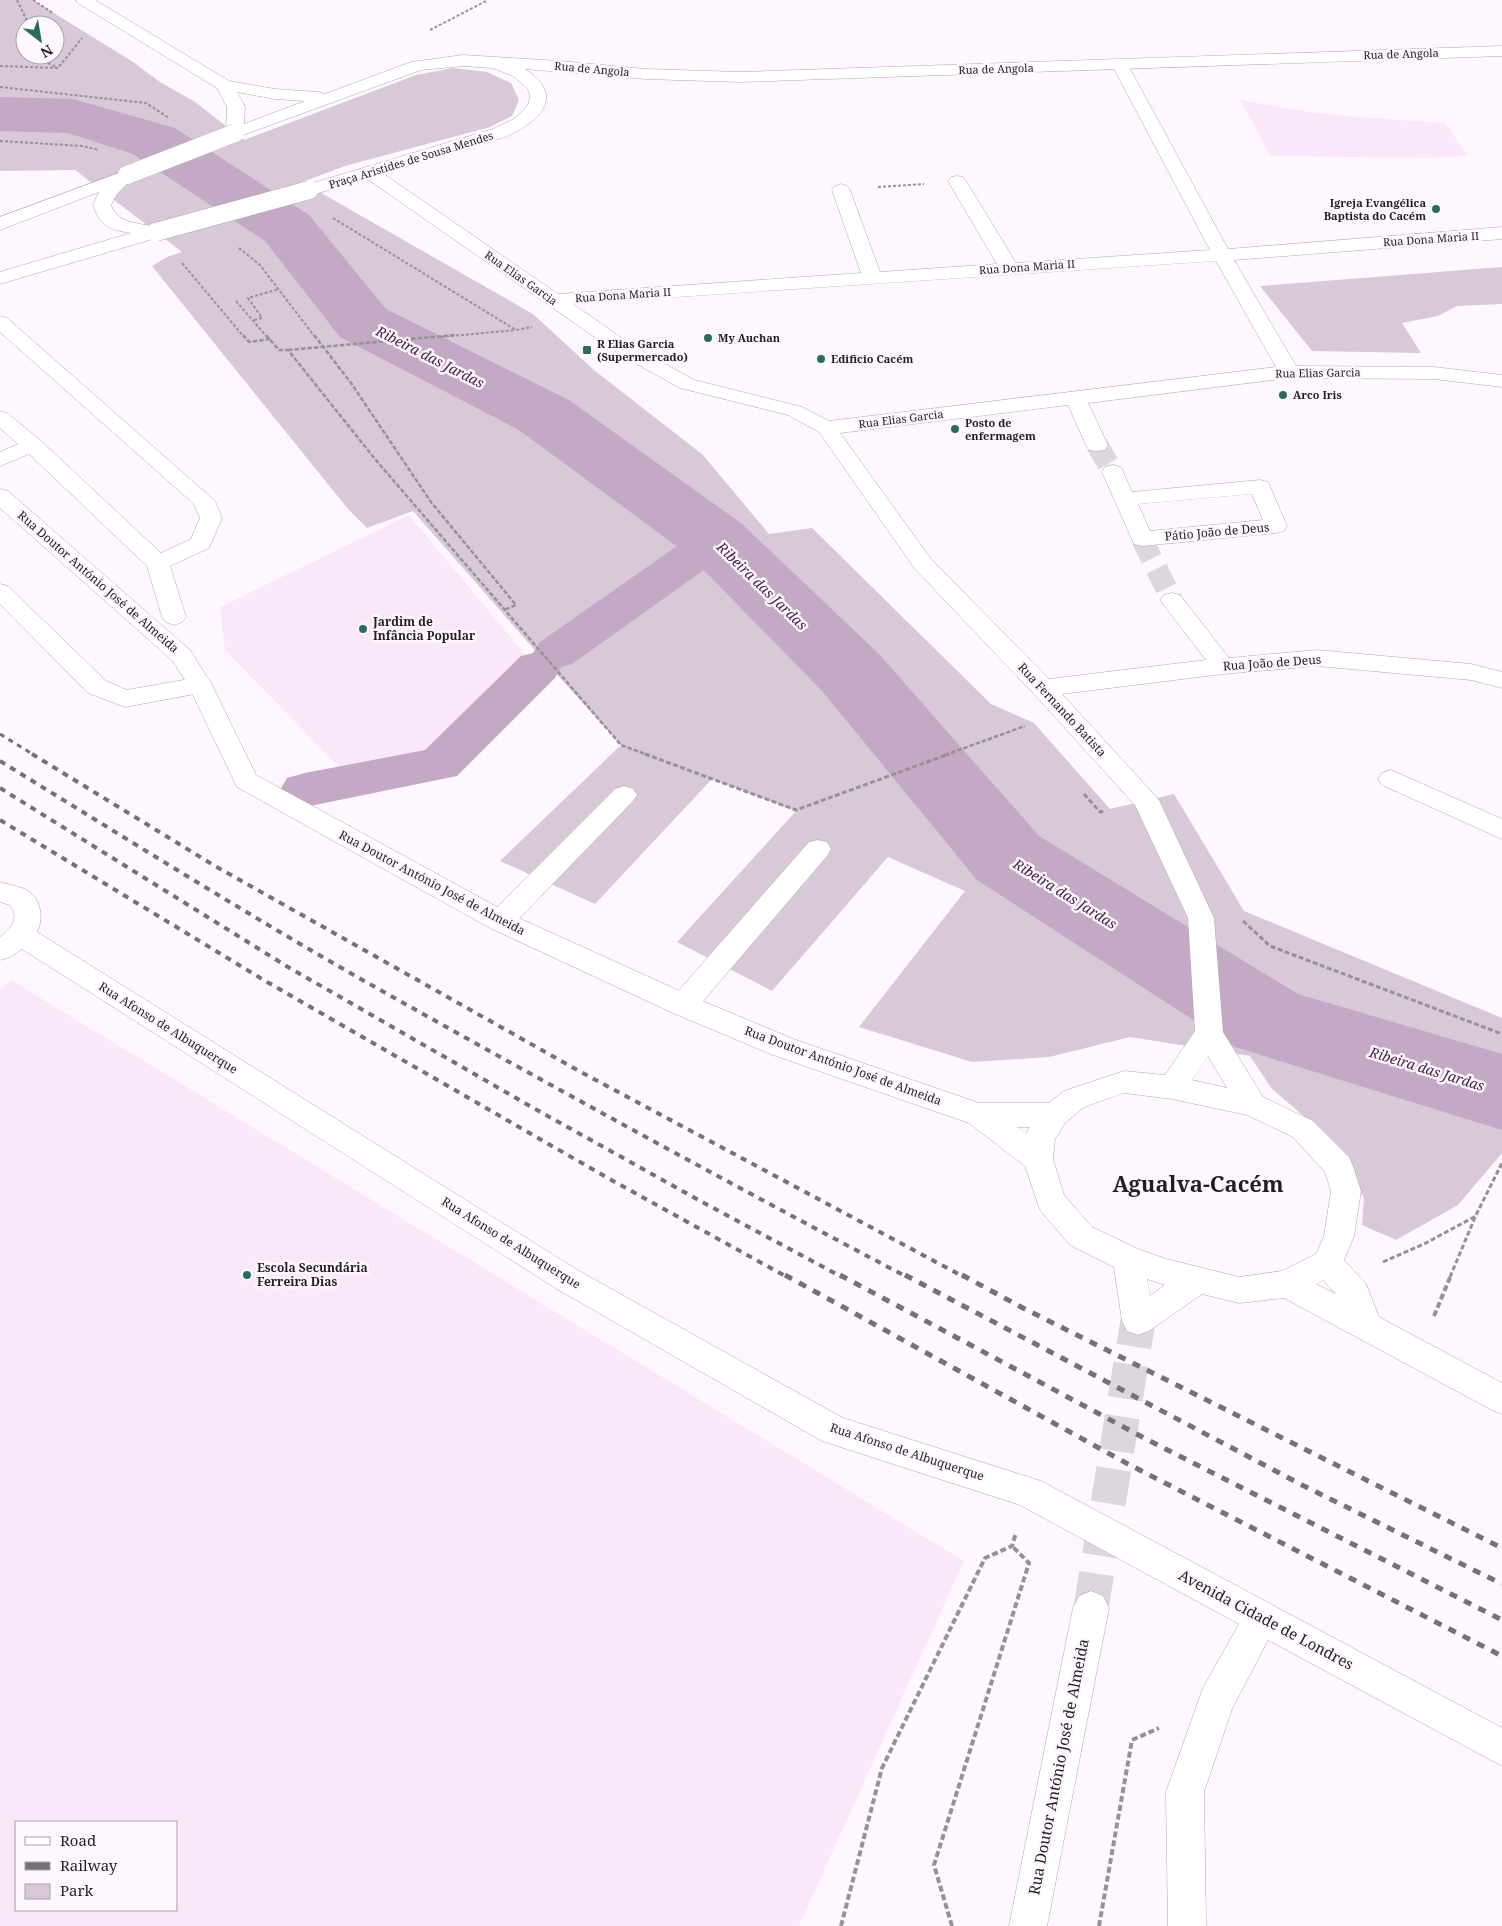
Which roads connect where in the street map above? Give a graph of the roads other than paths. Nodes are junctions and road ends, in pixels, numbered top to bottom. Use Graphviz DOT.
graph roads {
  1 [pos="84,0"];
  2 [pos="1502,51"];
  3 [pos="491,62"];
  4 [pos="1120,65"];
  5 [pos="224,85"];
  6 [pos="328,97"];
  7 [pos="235,133"];
  8 [pos="369,172"];
  9 [pos="127,175"];
  10 [pos="957,181"];
  11 [pos="841,190"];
  12 [pos="0,224"];
  13 [pos="156,232"];
  14 [pos="1502,233"];
  15 [pos="1222,255"];
  16 [pos="1009,268"];
  17 [pos="872,277"];
  18 [pos="0,278"];
  19 [pos="552,300"];
  20 [pos="0,322"];
  21 [pos="1289,372"];
  22 [pos="1499,384"];
  23 [pos="1075,398"];
  24 [pos="0,417"];
  25 [pos="826,428"];
  26 [pos="32,445"];
  27 [pos="1097,445"];
  28 [pos="0,460"];
  29 [pos="1113,472"];
  30 [pos="0,496"];
  31 [pos="1124,499"];
  32 [pos="158,563"];
  33 [pos="0,591"];
  34 [pos="1172,600"];
  35 [pos="174,617"];
  36 [pos="1223,666"];
  37 [pos="1502,680"];
  38 [pos="200,685"];
  39 [pos="1043,688"];
  40 [pos="1391,779"];
  41 [pos="624,795"];
  42 [pos="1502,830"];
  43 [pos="818,849"];
  44 [pos="0,892"];
  45 [pos="500,921"];
  46 [pos="10,942"];
  47 [pos="683,1005"];
  48 [pos="1208,1033"];
  49 [pos="1172,1087"];
  50 [pos="1253,1105"];
  51 [pos="979,1115"];
  52 [pos="1055,1115"];
  53 [pos="1038,1159"];
  54 [pos="1128,1260"];
  55 [pos="1327,1263"];
  56 [pos="1198,1280"];
  57 [pos="1287,1284"];
  58 [pos="1366,1327"];
  59 [pos="1502,1399"];
  60 [pos="1029,1492"];
  61 [pos="1091,1608"];
  62 [pos="1262,1617"];
  63 [pos="1502,1748"];
  64 [pos="1028,1926"];
  65 [pos="1187,1926"];
  1 -- 5 [label="street"];
  2 -- 4 [label="street, Rua de Angola"];
  3 -- 4 [label="street, Rua de Angola"];
  3 -- 6 [label="street, Praça Aristides de Sousa Mendes"];
  3 -- 8 [label="street, Praça Aristides de Sousa Mendes"];
  4 -- 15 [label="street"];
  5 -- 6 [label="street"];
  5 -- 7 [label="street"];
  6 -- 7 [label="street, Praça Aristides de Sousa Mendes"];
  7 -- 9 [label="street, Praça Aristides de Sousa Mendes, bridge"];
  8 -- 13 [label="street, Praça Aristides de Sousa Mendes, bridge"];
  8 -- 19 [label="street, Rua Elias Garcia"];
  9 -- 12 [label="street, Praça Aristides de Sousa Mendes"];
  9 -- 13 [label="street, Praça Aristides de Sousa Mendes"];
  10 -- 16 [label="street"];
  11 -- 17 [label="street"];
  13 -- 18 [label="street, Praça Aristides de Sousa Mendes"];
  14 -- 15 [label="street, Rua Dona Maria II"];
  15 -- 16 [label="street, Rua Dona Maria II"];
  15 -- 21 [label="street"];
  16 -- 17 [label="street, Rua Dona Maria II"];
  17 -- 19 [label="street, Rua Dona Maria II"];
  19 -- 25 [label="street, Rua Elias Garcia"];
  20 -- 32 [label="street"];
  21 -- 22 [label="street, Rua Elias Garcia"];
  21 -- 23 [label="street, Rua Elias Garcia"];
  23 -- 25 [label="street, Rua Elias Garcia"];
  23 -- 27 [label="street"];
  24 -- 26 [label="street"];
  25 -- 39 [label="street, Rua Fernando Batista"];
  26 -- 28 [label="street"];
  26 -- 32 [label="street"];
  29 -- 31 [label="street, Pátio João de Deus"];
  30 -- 38 [label="street, Rua Doutor António José de Almeida"];
  31 -- 31 [label="street, Pátio João de Deus"];
  32 -- 35 [label="street"];
  33 -- 38 [label="street"];
  34 -- 36 [label="street"];
  36 -- 37 [label="street, Rua João de Deus"];
  36 -- 39 [label="street, Rua João de Deus"];
  38 -- 45 [label="street, Rua Doutor António José de Almeida"];
  39 -- 48 [label="street, Rua Fernando Batista"];
  40 -- 42 [label="street"];
  41 -- 45 [label="street"];
  43 -- 47 [label="street"];
  44 -- 46 [label="street"];
  45 -- 47 [label="street, Rua Doutor António José de Almeida"];
  46 -- 60 [label="street, Rua Afonso de Albuquerque"];
  47 -- 51 [label="street, Rua Doutor António José de Almeida"];
  48 -- 49 [label="street"];
  48 -- 50 [label="street"];
  49 -- 50 [label="street"];
  49 -- 52 [label="street"];
  50 -- 55 [label="street"];
  51 -- 52 [label="street, Rua Doutor António José de Almeida"];
  51 -- 53 [label="street, Rua Doutor António José de Almeida"];
  52 -- 53 [label="street"];
  53 -- 54 [label="street"];
  54 -- 56 [label="street"];
  54 -- 56 [label="street"];
  55 -- 57 [label="street"];
  55 -- 58 [label="street"];
  56 -- 57 [label="street"];
  57 -- 58 [label="street"];
  58 -- 59 [label="street"];
  60 -- 62 [label="street, Avenida Cidade de Londres"];
  61 -- 64 [label="street, Rua Doutor António José de Almeida"];
  62 -- 63 [label="street, Avenida Cidade de Londres"];
  62 -- 65 [label="street"];
}
